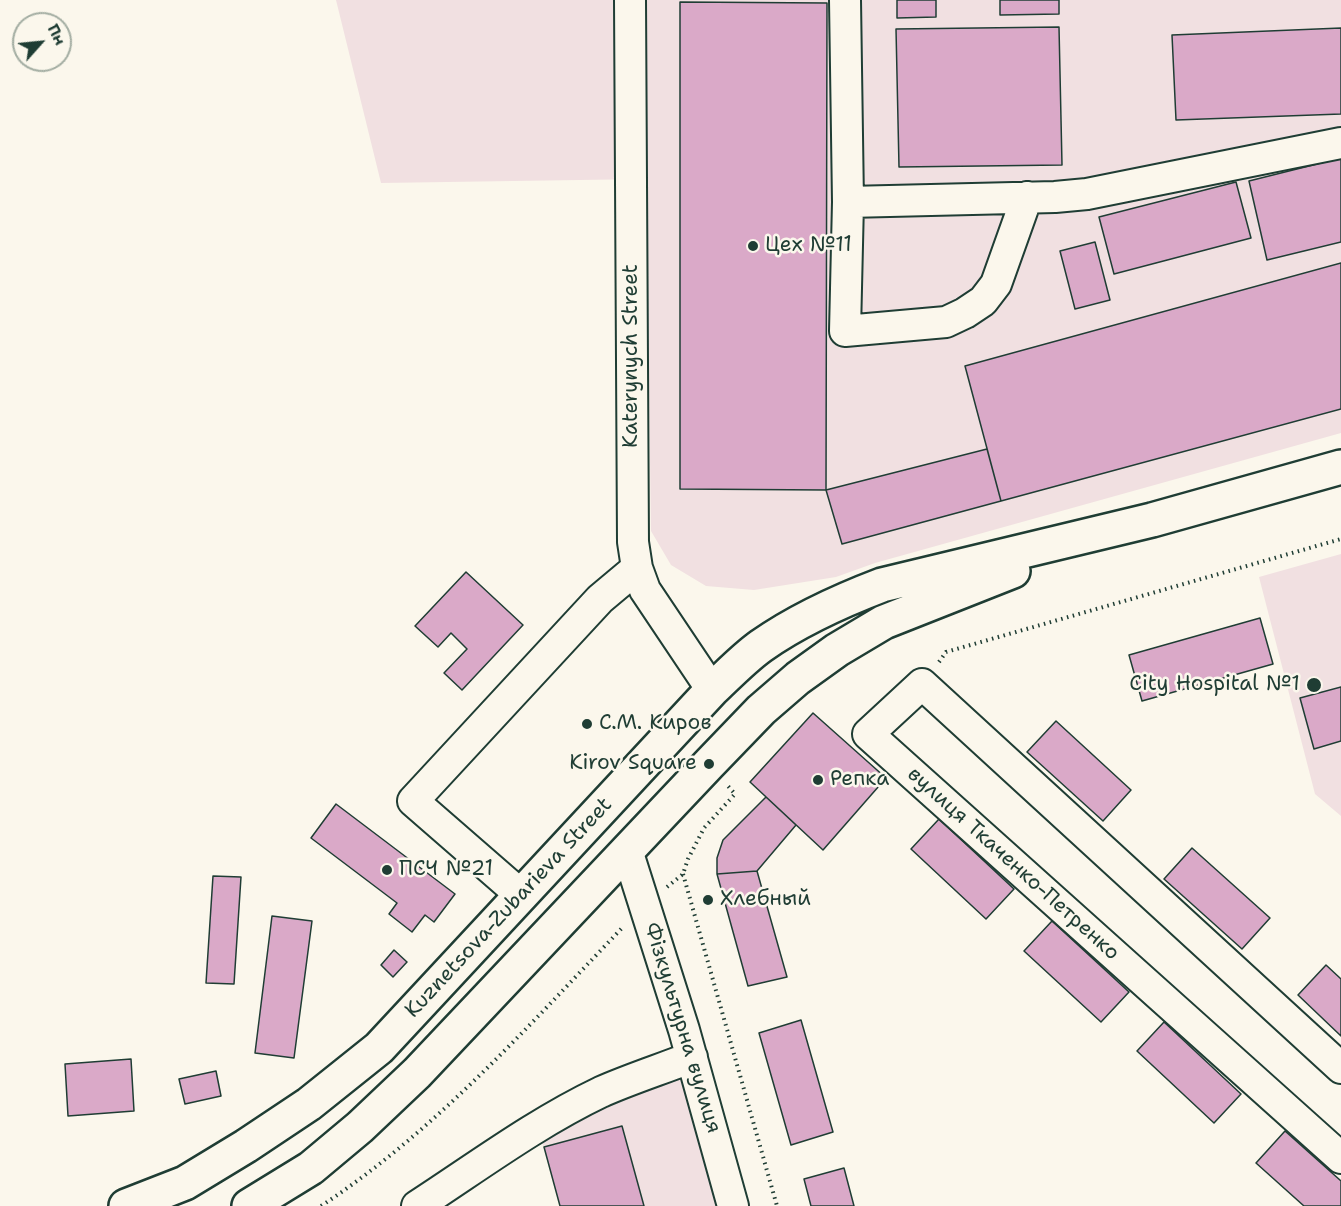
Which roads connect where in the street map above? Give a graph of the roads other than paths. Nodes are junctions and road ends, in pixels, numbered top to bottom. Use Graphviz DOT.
graph roads {
  1 [pos="630,0"];
  2 [pos="845,0"];
  3 [pos="1341,143"];
  4 [pos="1026,197"];
  5 [pos="848,202"];
  6 [pos="1341,467"];
  7 [pos="1152,520"];
  8 [pos="637,568"];
  9 [pos="712,690"];
  10 [pos="627,850"];
  11 [pos="521,895"];
  12 [pos="692,1058"];
  13 [pos="1341,1068"];
  14 [pos="1341,1158"];
  15 [pos="126,1206"];
  16 [pos="249,1206"];
  17 [pos="417,1206"];
  18 [pos="733,1206"];
  1 -- 8 [label="street, Katerynych Street"];
  2 -- 5 [label="street"];
  3 -- 4 [label="street"];
  4 -- 5 [label="street"];
  4 -- 5 [label="street"];
  6 -- 7 [label="main road, Kuznetsova-Zubarieva Street"];
  7 -- 9 [label="main road, Kuznetsova-Zubarieva Street"];
  7 -- 10 [label="main road, Kuznetsova-Zubarieva Street"];
  8 -- 9 [label="street, Katerynych Street"];
  8 -- 11 [label="street"];
  9 -- 11 [label="main road, Kuznetsova-Zubarieva Street"];
  10 -- 12 [label="street, Фізкультурна вулиця"];
  10 -- 16 [label="main road, Kuznetsova-Zubarieva Street"];
  11 -- 15 [label="main road, Kuznetsova-Zubarieva Street"];
  12 -- 17 [label="street"];
  12 -- 18 [label="street, Фізкультурна вулиця"];
  13 -- 14 [label="street, вулиця Ткаченко-Петренко"];
}
